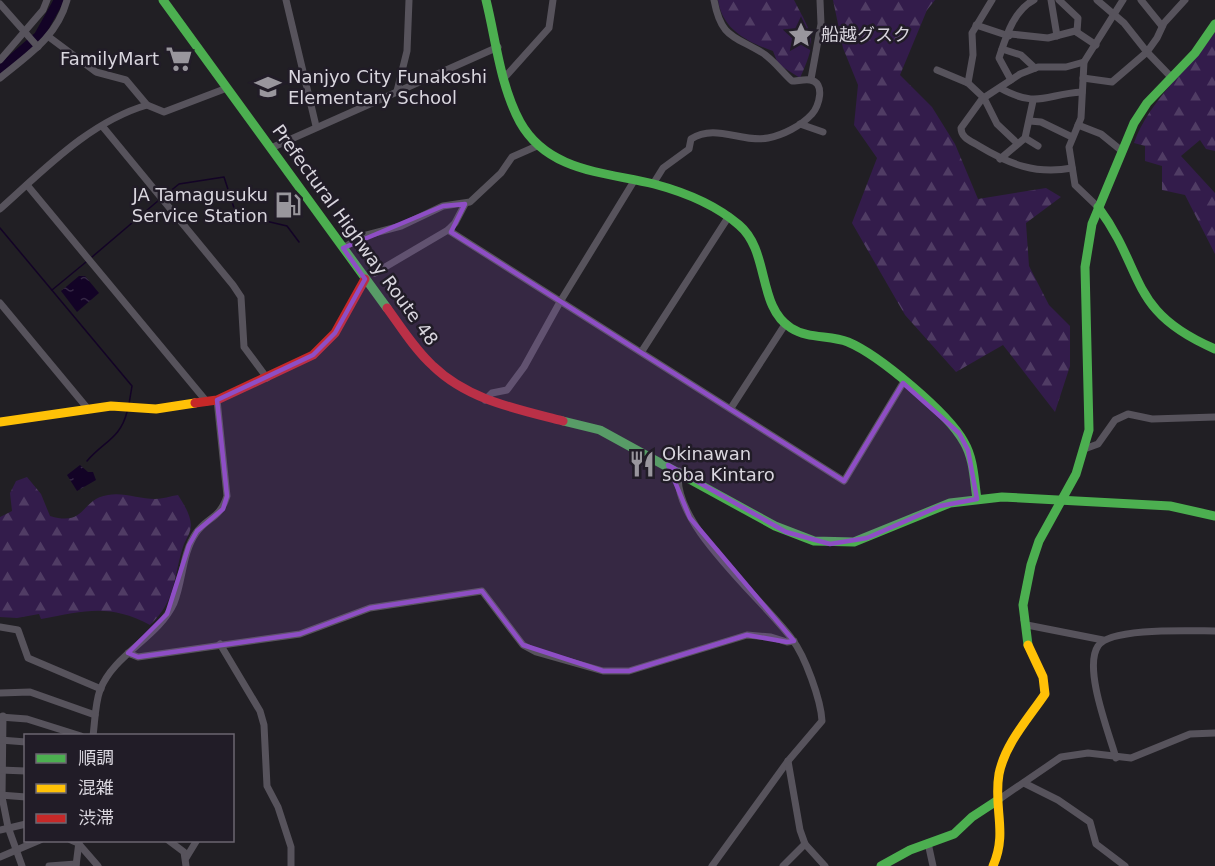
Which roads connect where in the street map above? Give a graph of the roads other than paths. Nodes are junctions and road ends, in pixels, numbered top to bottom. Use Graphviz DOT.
graph roads {
  1 [pos="47,0"];
  2 [pos="67,0"];
  3 [pos="163,0"];
  4 [pos="286,0"];
  5 [pos="409,0"];
  6 [pos="486,0"];
  7 [pos="553,0"];
  8 [pos="714,0"];
  9 [pos="820,0"];
  10 [pos="992,0"];
  11 [pos="1034,0"];
  12 [pos="1051,0"];
  13 [pos="1059,0"];
  14 [pos="1097,0"];
  15 [pos="1124,0"];
  16 [pos="1141,0"];
  17 [pos="1185,0"];
  18 [pos="0,4"];
  19 [pos="1115,16"];
  20 [pos="1215,24"];
  21 [pos="976,25"];
  22 [pos="1162,26"];
  23 [pos="26,32"];
  24 [pos="1077,32"];
  25 [pos="1009,35"];
  26 [pos="1057,36"];
  27 [pos="50,37"];
  28 [pos="1096,45"];
  29 [pos="38,47"];
  30 [pos="498,47"];
  31 [pos="1002,50"];
  32 [pos="1147,52"];
  33 [pos="0,60"];
  34 [pos="1084,62"];
  35 [pos="1035,68"];
  36 [pos="937,69"];
  37 [pos="505,77"];
  38 [pos="0,78"];
  39 [pos="1083,78"];
  40 [pos="1172,78"];
  41 [pos="811,79"];
  42 [pos="1011,80"];
  43 [pos="968,83"];
  44 [pos="227,88"];
  45 [pos="1000,88"];
  46 [pos="397,91"];
  47 [pos="1083,92"];
  48 [pos="984,98"];
  49 [pos="1033,102"];
  50 [pos="147,105"];
  51 [pos="1030,121"];
  52 [pos="800,124"];
  53 [pos="1078,125"];
  54 [pos="316,126"];
  55 [pos="103,127"];
  56 [pos="823,132"];
  57 [pos="1072,137"];
  58 [pos="1025,138"];
  59 [pos="1017,143"];
  60 [pos="537,146"];
  61 [pos="1038,146"];
  62 [pos="271,148"];
  63 [pos="1122,151"];
  64 [pos="1000,159"];
  65 [pos="1071,168"];
  66 [pos="634,181"];
  67 [pos="653,184"];
  68 [pos="27,185"];
  69 [pos="465,204"];
  70 [pos="1098,207"];
  71 [pos="0,209"];
  72 [pos="729,216"];
  73 [pos="448,230"];
  74 [pos="343,248"];
  75 [pos="375,273"];
  76 [pos="365,279"];
  77 [pos="560,302"];
  78 [pos="0,303"];
  79 [pos="786,323"];
  80 [pos="1215,349"];
  81 [pos="642,351"];
  82 [pos="267,378"];
  83 [pos="903,383"];
  84 [pos="485,400"];
  85 [pos="212,401"];
  86 [pos="731,408"];
  87 [pos="88,409"];
  88 [pos="1215,417"];
  89 [pos="0,422"];
  90 [pos="1087,448"];
  91 [pos="678,471"];
  92 [pos="976,499"];
  93 [pos="1062,500"];
  94 [pos="1215,516"];
  95 [pos="1024,620"];
  96 [pos="0,627"];
  97 [pos="1215,631"];
  98 [pos="1103,640"];
  99 [pos="794,641"];
  100 [pos="220,644"];
  101 [pos="128,653"];
  102 [pos="101,689"];
  103 [pos="0,693"];
  104 [pos="95,715"];
  105 [pos="1,716"];
  106 [pos="1215,733"];
  107 [pos="78,734"];
  108 [pos="93,734"];
  109 [pos="1,740"];
  110 [pos="24,742"];
  111 [pos="1116,758"];
  112 [pos="788,761"];
  113 [pos="0,770"];
  114 [pos="24,771"];
  115 [pos="1024,783"];
  116 [pos="1,795"];
  117 [pos="24,796"];
  118 [pos="998,800"];
  119 [pos="24,824"];
  120 [pos="8,828"];
  121 [pos="0,830"];
  122 [pos="35,842"];
  123 [pos="76,842"];
  124 [pos="77,842"];
  125 [pos="172,842"];
  126 [pos="196,842"];
  127 [pos="928,843"];
  128 [pos="805,844"];
  129 [pos="17,850"];
  130 [pos="0,857"];
  131 [pos="186,862"];
  132 [pos="76,865"];
  133 [pos="22,866"];
  134 [pos="49,866"];
  135 [pos="98,866"];
  136 [pos="291,866"];
  137 [pos="712,866"];
  138 [pos="783,866"];
  139 [pos="825,866"];
  140 [pos="881,866"];
  141 [pos="933,866"];
  142 [pos="993,866"];
  143 [pos="1125,866"];
  1 -- 23 [label="street"];
  2 -- 27 [label="street"];
  3 -- 44 [label="street, Prefectural Highway Route 48"];
  4 -- 54 [label="street"];
  5 -- 46 [label="street"];
  6 -- 30 [label="street"];
  7 -- 37 [label="street"];
  8 -- 41 [label="street"];
  9 -- 41 [label="street"];
  10 -- 21 [label="street"];
  11 -- 25 [label="street"];
  12 -- 26 [label="street"];
  13 -- 24 [label="street"];
  14 -- 19 [label="street"];
  15 -- 19 [label="street"];
  16 -- 22 [label="street"];
  17 -- 22 [label="street"];
  18 -- 23 [label="street"];
  19 -- 28 [label="street"];
  19 -- 32 [label="street"];
  20 -- 40 [label="street"];
  21 -- 25 [label="street"];
  21 -- 43 [label="street"];
  22 -- 32 [label="street"];
  23 -- 29 [label="street"];
  23 -- 33 [label="street"];
  24 -- 26 [label="street"];
  24 -- 28 [label="street"];
  25 -- 26 [label="street"];
  25 -- 31 [label="street"];
  27 -- 29 [label="street"];
  27 -- 50 [label="street"];
  28 -- 34 [label="street"];
  29 -- 38 [label="street"];
  30 -- 37 [label="street"];
  30 -- 46 [label="street"];
  31 -- 35 [label="street"];
  31 -- 42 [label="street"];
  32 -- 39 [label="street"];
  32 -- 40 [label="street"];
  34 -- 35 [label="street"];
  34 -- 39 [label="street"];
  35 -- 42 [label="street"];
  36 -- 43 [label="street"];
  37 -- 60 [label="street"];
  39 -- 47 [label="street"];
  40 -- 63 [label="street"];
  41 -- 52 [label="street"];
  42 -- 45 [label="street"];
  43 -- 48 [label="street"];
  44 -- 50 [label="street"];
  44 -- 62 [label="street, Prefectural Highway Route 48"];
  45 -- 48 [label="street"];
  45 -- 49 [label="street"];
  46 -- 54 [label="street"];
  47 -- 49 [label="street"];
  47 -- 53 [label="street"];
  48 -- 59 [label="street"];
  48 -- 64 [label="street"];
  49 -- 51 [label="street"];
  50 -- 55 [label="street"];
  51 -- 57 [label="street"];
  51 -- 58 [label="street"];
  52 -- 56 [label="street"];
  52 -- 67 [label="street"];
  53 -- 57 [label="street"];
  53 -- 63 [label="street"];
  54 -- 62 [label="street"];
  55 -- 68 [label="street"];
  55 -- 82 [label="street"];
  57 -- 65 [label="street"];
  58 -- 59 [label="street"];
  58 -- 61 [label="street"];
  59 -- 64 [label="street"];
  60 -- 66 [label="street"];
  60 -- 69 [label="street"];
  62 -- 74 [label="street, Prefectural Highway Route 48"];
  63 -- 70 [label="street"];
  64 -- 65 [label="street"];
  65 -- 70 [label="street"];
  66 -- 67 [label="street"];
  66 -- 77 [label="street"];
  67 -- 72 [label="street"];
  68 -- 71 [label="street"];
  68 -- 85 [label="street"];
  69 -- 73 [label="street"];
  69 -- 74 [label="street"];
  70 -- 80 [label="street"];
  70 -- 90 [label="street"];
  72 -- 79 [label="street"];
  72 -- 81 [label="street"];
  73 -- 75 [label="street"];
  73 -- 77 [label="street"];
  74 -- 76 [label="street, Prefectural Highway Route 48"];
  76 -- 82 [label="street"];
  76 -- 84 [label="street, Prefectural Highway Route 48"];
  77 -- 81 [label="street"];
  77 -- 84 [label="street"];
  78 -- 87 [label="street"];
  79 -- 83 [label="street"];
  79 -- 86 [label="street"];
  81 -- 86 [label="street"];
  82 -- 85 [label="street"];
  83 -- 86 [label="street"];
  83 -- 92 [label="street"];
  84 -- 91 [label="street, Prefectural Highway Route 48"];
  85 -- 87 [label="street"];
  85 -- 101 [label="street"];
  87 -- 89 [label="street"];
  88 -- 90 [label="street"];
  90 -- 93 [label="street"];
  91 -- 92 [label="street, Prefectural Highway Route 48"];
  91 -- 99 [label="street"];
  92 -- 93 [label="street, Prefectural Highway Route 48"];
  93 -- 94 [label="street, Prefectural Highway Route 48"];
  93 -- 95 [label="street"];
  95 -- 98 [label="street"];
  95 -- 118 [label="street"];
  96 -- 102 [label="street"];
  97 -- 98 [label="street"];
  98 -- 111 [label="street"];
  99 -- 100 [label="street"];
  99 -- 112 [label="street"];
  100 -- 101 [label="street"];
  100 -- 136 [label="street"];
  101 -- 102 [label="street"];
  102 -- 104 [label="street"];
  103 -- 104 [label="street"];
  104 -- 108 [label="street"];
  105 -- 107 [label="street"];
  105 -- 109 [label="street"];
  106 -- 111 [label="street"];
  109 -- 110 [label="street"];
  109 -- 113 [label="street"];
  111 -- 115 [label="street"];
  112 -- 128 [label="street"];
  112 -- 137 [label="street"];
  113 -- 114 [label="street"];
  113 -- 116 [label="street"];
  115 -- 118 [label="street"];
  115 -- 143 [label="street"];
  116 -- 117 [label="street"];
  116 -- 120 [label="street"];
  118 -- 127 [label="street"];
  118 -- 142 [label="street"];
  119 -- 120 [label="street"];
  120 -- 121 [label="street"];
  120 -- 129 [label="street"];
  122 -- 129 [label="street"];
  123 -- 132 [label="street"];
  124 -- 135 [label="street"];
  125 -- 131 [label="street"];
  126 -- 131 [label="street"];
  127 -- 140 [label="street"];
  127 -- 141 [label="street"];
  128 -- 138 [label="street"];
  128 -- 139 [label="street"];
  129 -- 130 [label="street"];
  129 -- 133 [label="street"];
  132 -- 134 [label="street"];
}
